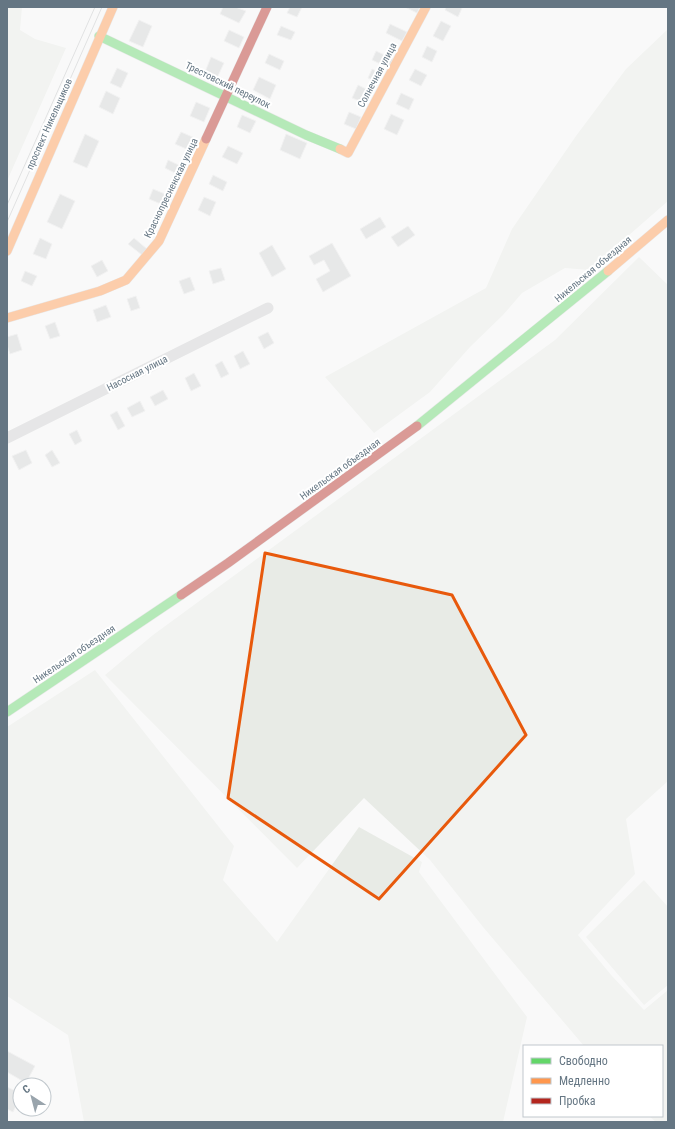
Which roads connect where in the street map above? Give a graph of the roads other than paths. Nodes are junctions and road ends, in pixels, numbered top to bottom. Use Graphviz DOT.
graph roads {
  1 [pos="113,7"];
  2 [pos="267,7"];
  3 [pos="426,7"];
  4 [pos="100,36"];
  5 [pos="227,96"];
  6 [pos="348,153"];
  7 [pos="668,220"];
  8 [pos="7,251"];
  9 [pos="268,308"];
  10 [pos="7,318"];
  11 [pos="7,438"];
  12 [pos="7,712"];
  1 -- 4 [label="main road, проспект Никельщиков"];
  2 -- 5 [label="main road, Краснопресненская улица"];
  3 -- 6 [label="main road, Солнечная улица"];
  4 -- 5 [label="main road, Трестовский переулок"];
  4 -- 8 [label="main road, проспект Никельщиков"];
  5 -- 6 [label="main road, Трестовский переулок"];
  5 -- 10 [label="main road, Краснопресненская улица"];
  7 -- 12 [label="main road, Никельская объездная"];
  9 -- 11 [label="street, Насосная улица"];
}
